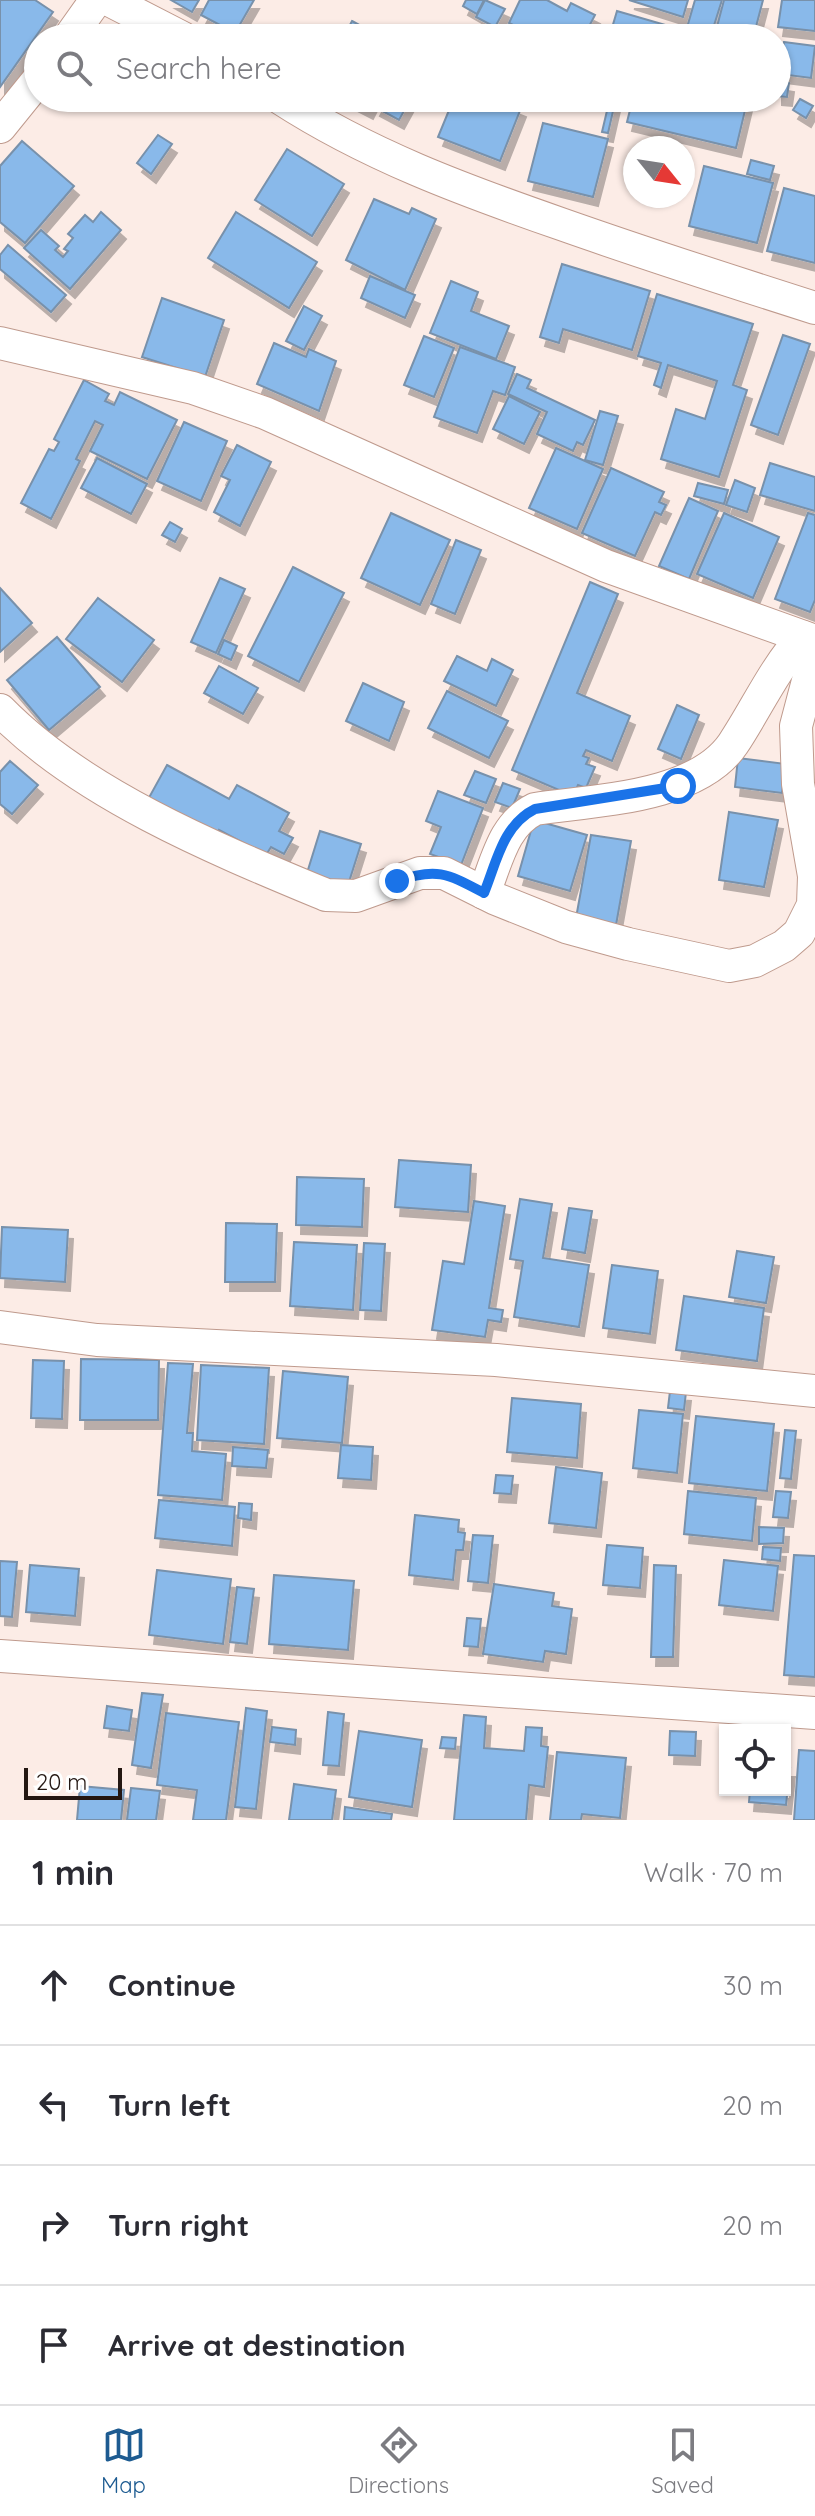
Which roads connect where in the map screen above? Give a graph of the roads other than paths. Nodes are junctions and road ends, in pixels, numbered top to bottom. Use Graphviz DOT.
graph roads {
  1 [pos="96,0"];
  2 [pos="109,0"];
  3 [pos="79,24"];
  4 [pos="156,24"];
  5 [pos="24,97"];
  6 [pos="302,112"];
  7 [pos="0,127"];
  8 [pos="815,308"];
  9 [pos="0,343"];
  10 [pos="811,644"];
  11 [pos="0,710"];
  12 [pos="484,893"];
  13 [pos="0,1327"];
  14 [pos="815,1391"];
  15 [pos="0,1656"];
  16 [pos="815,1713"];
  1 -- 3 [label="street"];
  2 -- 4 [label="street"];
  5 -- 7 [label="street"];
  6 -- 8 [label="street"];
  9 -- 10 [label="street"];
  10 -- 12 [label="street"];
  10 -- 12 [label="street"];
  11 -- 12 [label="street"];
  13 -- 14 [label="street"];
  15 -- 16 [label="street"];
}
